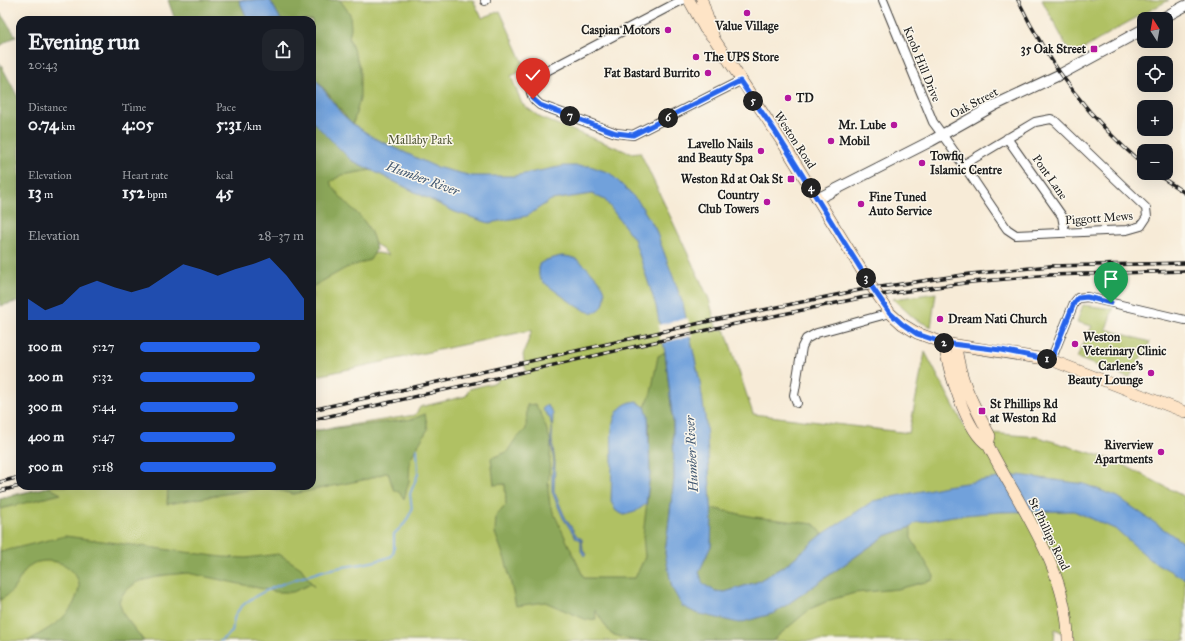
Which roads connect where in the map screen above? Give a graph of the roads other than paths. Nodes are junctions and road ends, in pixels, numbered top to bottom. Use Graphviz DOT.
graph roads {
  1 [pos="682,0"];
  2 [pos="689,0"];
  3 [pos="702,0"];
  4 [pos="883,0"];
  5 [pos="1185,6"];
  6 [pos="1173,12"];
  7 [pos="1137,33"];
  8 [pos="715,40"];
  9 [pos="740,81"];
  10 [pos="943,135"];
  11 [pos="1008,138"];
  12 [pos="963,165"];
  13 [pos="817,199"];
  14 [pos="1065,232"];
  15 [pos="890,313"];
  16 [pos="1185,320"];
  17 [pos="944,343"];
  18 [pos="956,345"];
  19 [pos="1051,360"];
  20 [pos="797,403"];
  21 [pos="1185,412"];
  22 [pos="991,449"];
  23 [pos="1068,641"];
  1 -- 9 [label="street"];
  2 -- 8 [label="main road, Weston Road"];
  3 -- 8 [label="main road, Weston Road"];
  4 -- 10 [label="street, Knob Hill Drive"];
  5 -- 6 [label="street"];
  7 -- 10 [label="street, Oak Street"];
  8 -- 9 [label="main road, Weston Road"];
  9 -- 13 [label="main road, Weston Road"];
  10 -- 12 [label="street, Piggott Mews"];
  10 -- 13 [label="street, Oak Street"];
  11 -- 12 [label="street, Piggott Mews"];
  11 -- 14 [label="street, Pont Lane"];
  11 -- 14 [label="street, Piggott Mews"];
  12 -- 14 [label="street, Piggott Mews"];
  13 -- 15 [label="main road, Weston Road"];
  15 -- 17 [label="main road, Weston Road"];
  15 -- 20 [label="street"];
  16 -- 19 [label="street"];
  17 -- 18 [label="main road, Weston Road"];
  17 -- 22 [label="main road, St Phillips Road"];
  18 -- 19 [label="main road, Weston Road"];
  18 -- 22 [label="main road, St Phillips Road"];
  19 -- 21 [label="main road, Weston Road"];
  22 -- 23 [label="main road, St Phillips Road"];
}
